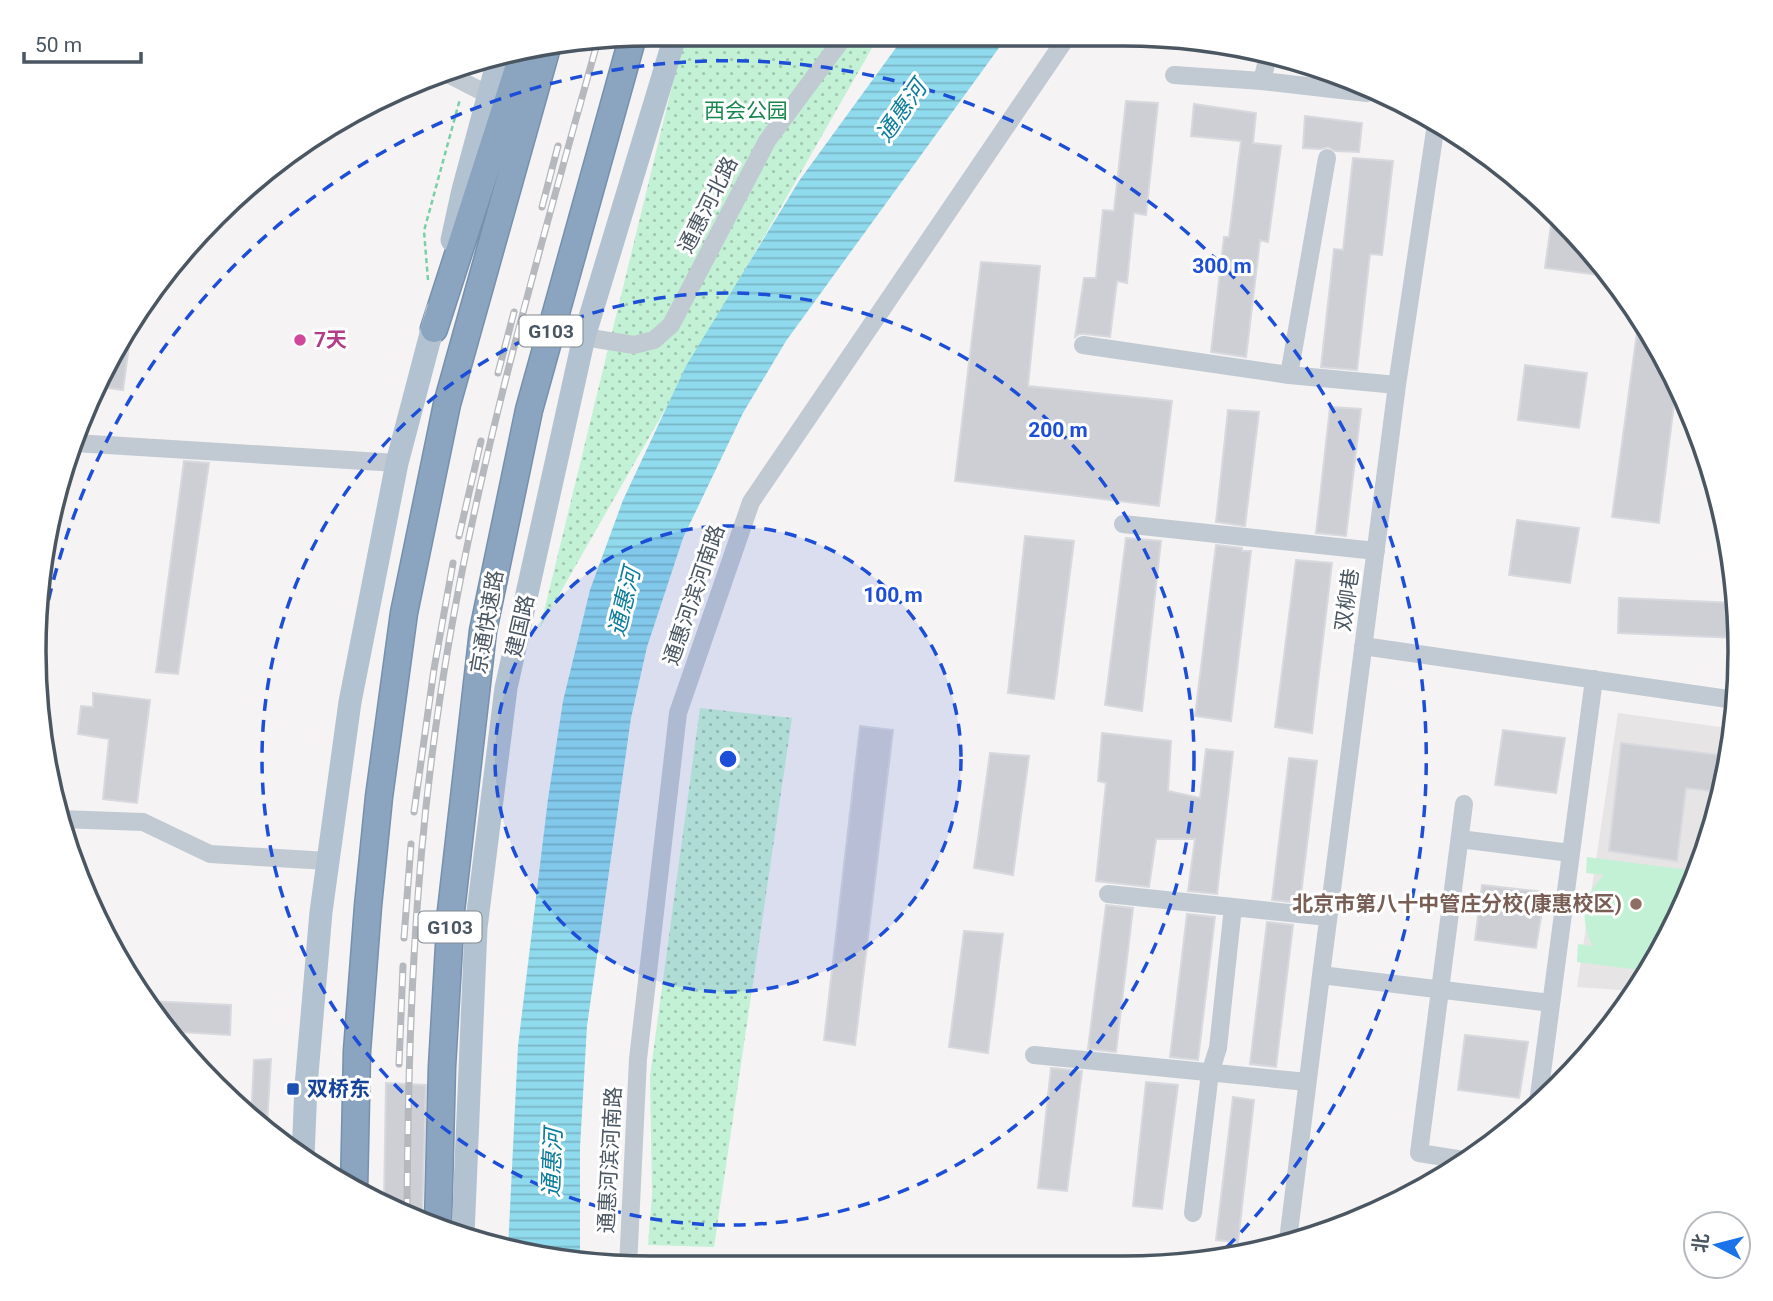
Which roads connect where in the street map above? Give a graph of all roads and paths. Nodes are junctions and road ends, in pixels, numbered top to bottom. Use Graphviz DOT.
graph roads {
  1 [pos="672,46"];
  2 [pos="837,46"];
  3 [pos="1061,46"];
  4 [pos="630,47"];
  5 [pos="545,55"];
  6 [pos="521,60"];
  7 [pos="1266,63"];
  8 [pos="496,66"];
  9 [pos="1174,75"];
  10 [pos="456,78"];
  11 [pos="1262,81"];
  12 [pos="465,83"];
  13 [pos="1350,90"];
  14 [pos="487,94"];
  15 [pos="1435,133"];
  16 [pos="1327,158"];
  17 [pos="428,283"];
  18 [pos="434,329"];
  19 [pos="584,337"];
  20 [pos="1083,345"];
  21 [pos="1289,375"];
  22 [pos="1397,385"];
  23 [pos="83,443"];
  24 [pos="397,463"];
  25 [pos="1123,524"];
  26 [pos="1376,551"];
  27 [pos="1363,646"];
  28 [pos="1594,679"];
  29 [pos="1725,699"];
  30 [pos="1464,804"];
  31 [pos="70,819"];
  32 [pos="1460,839"];
  33 [pos="1570,853"];
  34 [pos="328,861"];
  35 [pos="1108,894"];
  36 [pos="1233,907"];
  37 [pos="1328,917"];
  38 [pos="1321,975"];
  39 [pos="1440,990"];
  40 [pos="1551,1003"];
  41 [pos="1034,1055"];
  42 [pos="1210,1073"];
  43 [pos="1307,1082"];
  44 [pos="1540,1087"];
  45 [pos="303,1146"];
  46 [pos="1452,1158"];
  47 [pos="354,1177"];
  48 [pos="1193,1213"];
  49 [pos="438,1216"];
  50 [pos="463,1225"];
  51 [pos="1289,1232"];
  52 [pos="629,1255"];
  1 -- 19 [label="main road, 建国路"];
  2 -- 19 [label="street, 通惠河北路"];
  3 -- 52 [label="street, 通惠河滨河南路"];
  4 -- 49 [label="highway, 京通快速路 / G103"];
  5 -- 47 [label="highway"];
  6 -- 18 [label="highway"];
  7 -- 11 [label="street"];
  8 -- 14 [label="main road"];
  9 -- 11 [label="street"];
  10 -- 12 [label="street"];
  11 -- 13 [label="street"];
  12 -- 14 [label="street"];
  12 -- 17 [label="path"];
  14 -- 18 [label="main road"];
  15 -- 22 [label="street, 双柳巷"];
  16 -- 21 [label="street"];
  18 -- 24 [label="main road"];
  19 -- 50 [label="main road, 建国路"];
  20 -- 21 [label="street"];
  21 -- 22 [label="street"];
  22 -- 26 [label="street, 双柳巷"];
  23 -- 24 [label="street"];
  24 -- 34 [label="main road"];
  25 -- 26 [label="street"];
  26 -- 27 [label="street, 双柳巷"];
  27 -- 28 [label="street"];
  27 -- 37 [label="street, 双柳巷"];
  28 -- 29 [label="street"];
  28 -- 33 [label="street"];
  30 -- 32 [label="street"];
  31 -- 34 [label="street"];
  32 -- 33 [label="street"];
  32 -- 39 [label="street"];
  33 -- 40 [label="street"];
  34 -- 45 [label="main road"];
  35 -- 36 [label="street"];
  36 -- 37 [label="street"];
  36 -- 42 [label="street"];
  37 -- 38 [label="street, 双柳巷"];
  38 -- 39 [label="street"];
  38 -- 43 [label="street, 双柳巷"];
  39 -- 40 [label="street"];
  39 -- 46 [label="street"];
  40 -- 44 [label="street"];
  41 -- 42 [label="street"];
  42 -- 43 [label="street"];
  42 -- 48 [label="street"];
  43 -- 51 [label="street, 双柳巷"];
}
